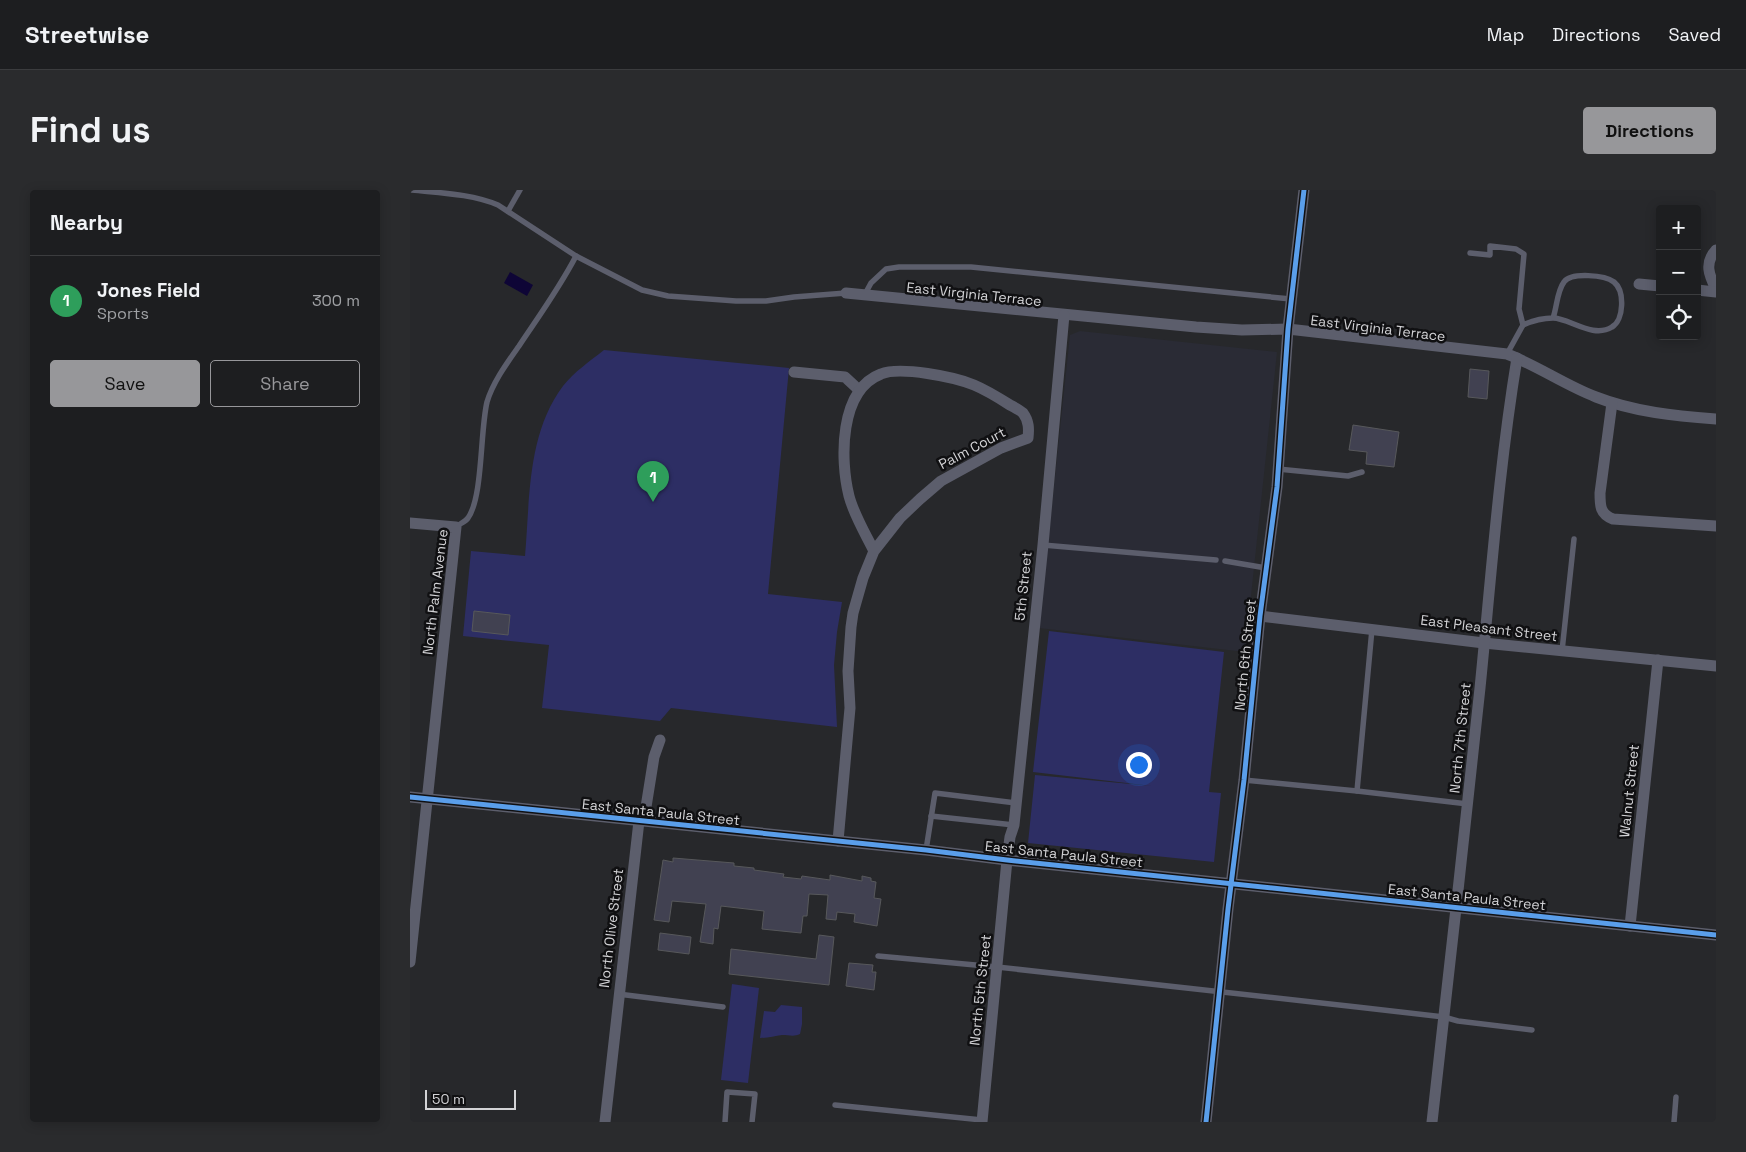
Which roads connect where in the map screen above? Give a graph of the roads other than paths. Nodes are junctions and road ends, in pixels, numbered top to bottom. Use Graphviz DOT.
graph roads {
  1 [pos="412,190"];
  2 [pos="520,190"];
  3 [pos="1304,190"];
  4 [pos="410,197"];
  5 [pos="508,212"];
  6 [pos="1716,250"];
  7 [pos="1470,254"];
  8 [pos="576,256"];
  9 [pos="1639,284"];
  10 [pos="1656,286"];
  11 [pos="1701,290"];
  12 [pos="1716,290"];
  13 [pos="846,293"];
  14 [pos="864,295"];
  15 [pos="1291,299"];
  16 [pos="1064,315"];
  17 [pos="1553,318"];
  18 [pos="1523,325"];
  19 [pos="1288,329"];
  20 [pos="1512,356"];
  21 [pos="794,372"];
  22 [pos="859,390"];
  23 [pos="1612,403"];
  24 [pos="1716,420"];
  25 [pos="1278,469"];
  26 [pos="1362,472"];
  27 [pos="410,522"];
  28 [pos="1716,526"];
  29 [pos="456,527"];
  30 [pos="1574,539"];
  31 [pos="1043,545"];
  32 [pos="874,551"];
  33 [pos="1216,560"];
  34 [pos="1225,561"];
  35 [pos="1266,568"];
  36 [pos="1260,616"];
  37 [pos="1372,629"];
  38 [pos="1484,644"];
  39 [pos="1562,651"];
  40 [pos="1658,660"];
  41 [pos="1716,666"];
  42 [pos="660,740"];
  43 [pos="1244,780"];
  44 [pos="1356,791"];
  45 [pos="410,797"];
  46 [pos="427,798"];
  47 [pos="1016,803"];
  48 [pos="1468,804"];
  49 [pos="931,816"];
  50 [pos="639,821"];
  51 [pos="1014,825"];
  52 [pos="838,841"];
  53 [pos="926,850"];
  54 [pos="1007,860"];
  55 [pos="1231,883"];
  56 [pos="1456,907"];
  57 [pos="1630,926"];
  58 [pos="1716,935"];
  59 [pos="878,956"];
  60 [pos="410,962"];
  61 [pos="997,967"];
  62 [pos="1220,993"];
  63 [pos="618,994"];
  64 [pos="723,1008"];
  65 [pos="1444,1017"];
  66 [pos="1532,1030"];
  67 [pos="1676,1097"];
  68 [pos="835,1105"];
  69 [pos="982,1121"];
  70 [pos="605,1122"];
  71 [pos="725,1122"];
  72 [pos="752,1122"];
  73 [pos="1206,1122"];
  74 [pos="1432,1122"];
  75 [pos="1674,1122"];
  1 -- 4 [label="lane"];
  1 -- 5 [label="lane, East Virginia Terrace"];
  2 -- 5 [label="lane"];
  3 -- 15 [label="street, North 6th Street"];
  5 -- 8 [label="lane, East Virginia Terrace"];
  6 -- 12 [label="street"];
  7 -- 18 [label="lane"];
  8 -- 13 [label="lane, East Virginia Terrace"];
  8 -- 29 [label="lane, North Palm Avenue"];
  9 -- 10 [label="street"];
  11 -- 12 [label="street"];
  13 -- 14 [label="street, East Virginia Terrace"];
  14 -- 15 [label="lane"];
  14 -- 16 [label="street, East Virginia Terrace"];
  15 -- 19 [label="street, North 6th Street"];
  16 -- 19 [label="street, East Virginia Terrace"];
  16 -- 31 [label="street, 5th Street"];
  17 -- 17 [label="lane"];
  17 -- 18 [label="lane"];
  18 -- 20 [label="lane"];
  19 -- 20 [label="street, East Virginia Terrace"];
  19 -- 25 [label="street, North 6th Street"];
  20 -- 23 [label="street, East Virginia Terrace"];
  20 -- 38 [label="street, North 7th Street"];
  21 -- 22 [label="street"];
  22 -- 32 [label="street"];
  22 -- 32 [label="street, Palm Court"];
  23 -- 24 [label="street, East Virginia Terrace"];
  23 -- 28 [label="street"];
  25 -- 26 [label="lane"];
  25 -- 35 [label="street, North 6th Street"];
  27 -- 29 [label="street"];
  29 -- 46 [label="street, North Palm Avenue"];
  30 -- 39 [label="lane"];
  31 -- 33 [label="lane"];
  31 -- 47 [label="street, 5th Street"];
  32 -- 52 [label="street, Palm Court"];
  34 -- 35 [label="lane"];
  35 -- 36 [label="street, North 6th Street"];
  36 -- 37 [label="street, East Pleasant Street"];
  36 -- 43 [label="street, North 6th Street"];
  37 -- 38 [label="street, East Pleasant Street"];
  37 -- 44 [label="lane"];
  38 -- 39 [label="street, East Pleasant Street"];
  38 -- 48 [label="street, North 7th Street"];
  39 -- 40 [label="street, East Pleasant Street"];
  40 -- 41 [label="street, East Pleasant Street"];
  40 -- 57 [label="street, Walnut Street"];
  42 -- 50 [label="street, North Olive Street"];
  43 -- 44 [label="lane"];
  43 -- 55 [label="street, North 6th Street"];
  44 -- 48 [label="lane"];
  45 -- 46 [label="street, East Santa Paula Street"];
  46 -- 50 [label="street, East Santa Paula Street"];
  46 -- 60 [label="street, North Palm Avenue"];
  47 -- 49 [label="lane"];
  47 -- 51 [label="street, 5th Street"];
  48 -- 56 [label="street, North 7th Street"];
  49 -- 51 [label="lane"];
  49 -- 53 [label="lane"];
  50 -- 52 [label="street, East Santa Paula Street"];
  50 -- 63 [label="street, North Olive Street"];
  51 -- 54 [label="street, 5th Street"];
  52 -- 53 [label="street, East Santa Paula Street"];
  53 -- 54 [label="street, East Santa Paula Street"];
  54 -- 55 [label="street, East Santa Paula Street"];
  54 -- 61 [label="street, North 5th Street"];
  55 -- 56 [label="street, East Santa Paula Street"];
  55 -- 62 [label="street, North 6th Street"];
  56 -- 57 [label="street, East Santa Paula Street"];
  56 -- 65 [label="street, North 7th Street"];
  57 -- 58 [label="street, East Santa Paula Street"];
  59 -- 61 [label="lane"];
  61 -- 62 [label="lane"];
  61 -- 69 [label="street, North 5th Street"];
  62 -- 65 [label="lane"];
  62 -- 73 [label="street, North 6th Street"];
  63 -- 64 [label="lane"];
  63 -- 70 [label="street, North Olive Street"];
  65 -- 66 [label="lane"];
  65 -- 74 [label="street, North 7th Street"];
  67 -- 75 [label="lane"];
  68 -- 69 [label="lane"];
  71 -- 72 [label="lane"];
}
